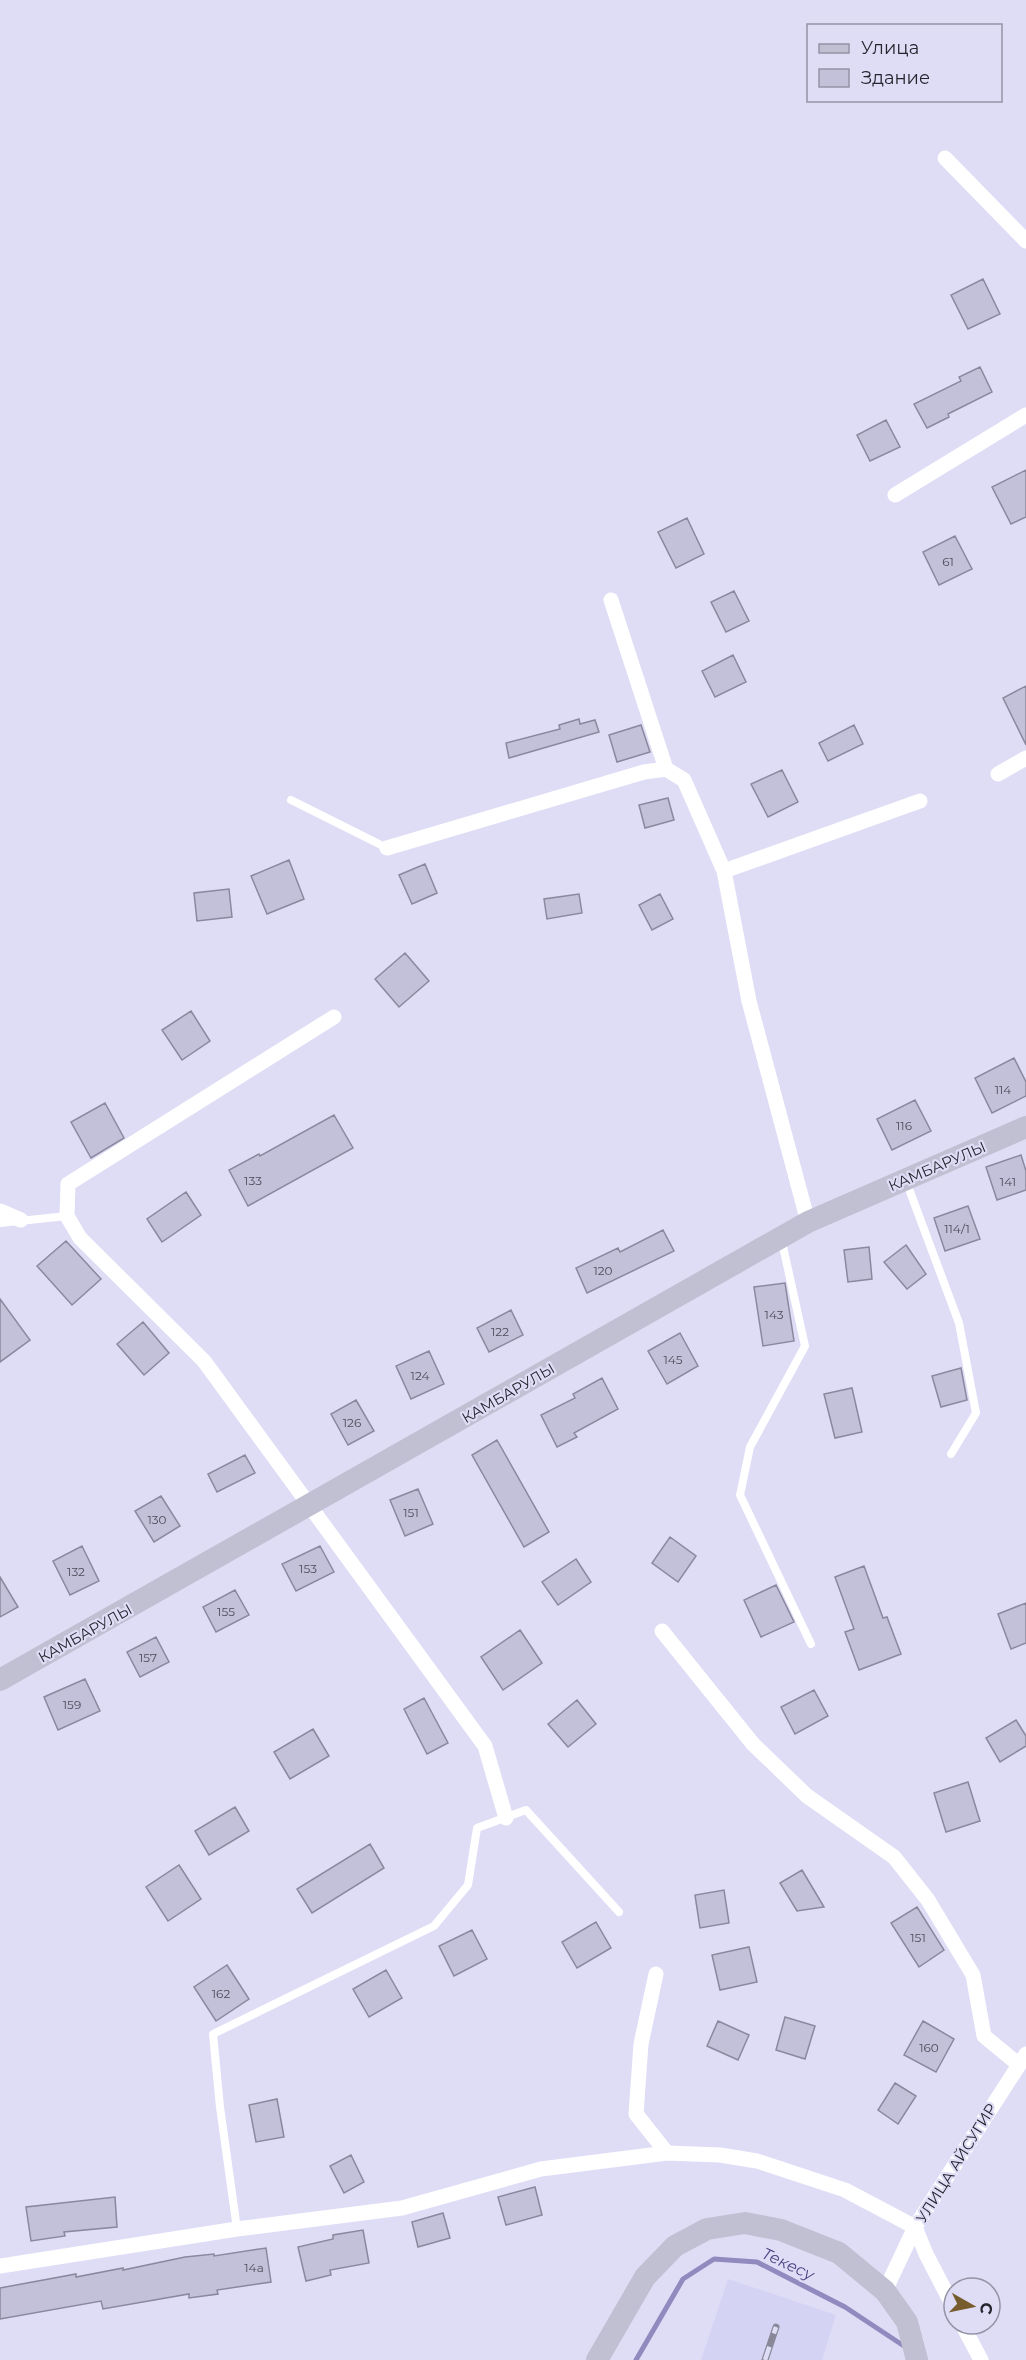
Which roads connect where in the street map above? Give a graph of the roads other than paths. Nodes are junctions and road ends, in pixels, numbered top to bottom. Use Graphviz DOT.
graph roads {
  1 [pos="945,158"];
  2 [pos="1026,241"];
  3 [pos="1026,415"];
  4 [pos="895,495"];
  5 [pos="611,600"];
  6 [pos="1026,758"];
  7 [pos="666,769"];
  8 [pos="998,774"];
  9 [pos="291,800"];
  10 [pos="920,801"];
  11 [pos="387,848"];
  12 [pos="724,871"];
  13 [pos="334,1017"];
  14 [pos="1026,1127"];
  15 [pos="905,1180"];
  16 [pos="0,1211"];
  17 [pos="67,1216"];
  18 [pos="21,1220"];
  19 [pos="808,1222"];
  20 [pos="0,1223"];
  21 [pos="781,1237"];
  22 [pos="951,1454"];
  23 [pos="310,1506"];
  24 [pos="662,1631"];
  25 [pos="811,1644"];
  26 [pos="0,1680"];
  27 [pos="506,1818"];
  28 [pos="619,1912"];
  29 [pos="656,1974"];
  30 [pos="1022,2059"];
  31 [pos="667,2153"];
  32 [pos="915,2226"];
  33 [pos="237,2229"];
  34 [pos="0,2266"];
  35 [pos="942,2285"];
  36 [pos="885,2291"];
  37 [pos="968,2336"];
  38 [pos="597,2360"];
  39 [pos="917,2360"];
  40 [pos="981,2360"];
  1 -- 2 [label="street"];
  3 -- 4 [label="street"];
  5 -- 7 [label="street"];
  6 -- 8 [label="street"];
  7 -- 11 [label="street"];
  7 -- 12 [label="street"];
  9 -- 11 [label="lane"];
  10 -- 12 [label="street"];
  12 -- 19 [label="street"];
  13 -- 17 [label="street"];
  14 -- 15 [label="street, КАМБАРУЛЫ"];
  15 -- 19 [label="street, КАМБАРУЛЫ"];
  15 -- 22 [label="lane"];
  16 -- 18 [label="street"];
  17 -- 18 [label="lane"];
  17 -- 23 [label="street"];
  18 -- 20 [label="lane"];
  19 -- 21 [label="street, КАМБАРУЛЫ"];
  21 -- 23 [label="street, КАМБАРУЛЫ"];
  21 -- 25 [label="lane"];
  23 -- 26 [label="street, КАМБАРУЛЫ"];
  23 -- 27 [label="street"];
  24 -- 30 [label="street"];
  27 -- 28 [label="lane"];
  27 -- 33 [label="lane"];
  29 -- 31 [label="street"];
  30 -- 32 [label="street, УЛИЦА АЙСУГИР"];
  31 -- 32 [label="street"];
  31 -- 33 [label="street"];
  32 -- 35 [label="street, УЛИЦА АЙСУГИР"];
  32 -- 36 [label="street"];
  33 -- 34 [label="street"];
  36 -- 38 [label="street"];
  36 -- 39 [label="street"];
  37 -- 40 [label="street"];
}
